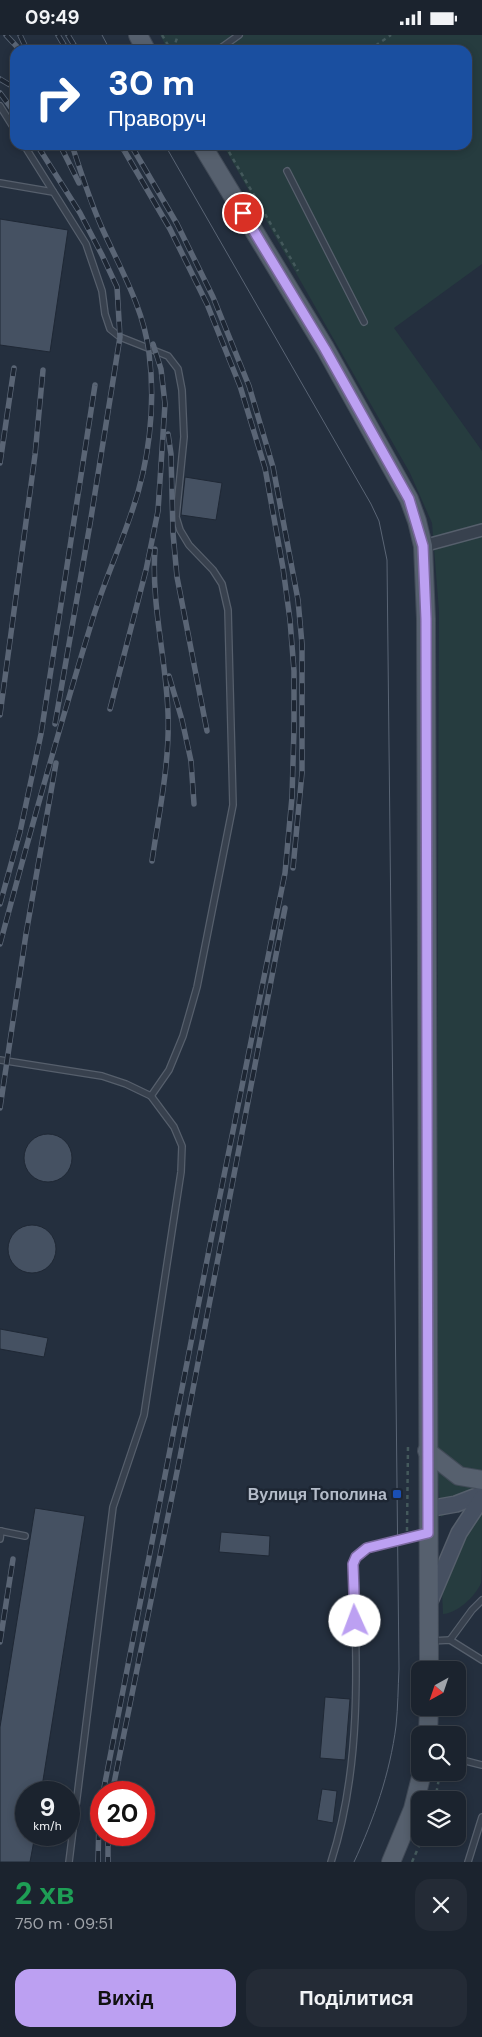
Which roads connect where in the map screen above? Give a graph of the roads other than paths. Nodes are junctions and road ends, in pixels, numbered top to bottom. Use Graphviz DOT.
graph roads {
  1 [pos="239,35"];
  2 [pos="225,45"];
  3 [pos="0,106"];
  4 [pos="10,122"];
  5 [pos="27,150"];
  6 [pos="205,150"];
  7 [pos="287,171"];
  8 [pos="0,183"];
  9 [pos="53,192"];
  10 [pos="364,321"];
  11 [pos="482,530"];
  12 [pos="423,546"];
  13 [pos="0,1060"];
  14 [pos="151,1096"];
  15 [pos="427,1451"];
  16 [pos="482,1480"];
  17 [pos="482,1494"];
  18 [pos="482,1498"];
  19 [pos="428,1509"];
  20 [pos="1,1531"];
  21 [pos="428,1533"];
  22 [pos="26,1536"];
  23 [pos="0,1539"];
  24 [pos="482,1601"];
  25 [pos="428,1605"];
  26 [pos="450,1640"];
  27 [pos="429,1641"];
  28 [pos="482,1660"];
  29 [pos="429,1661"];
  30 [pos="466,1761"];
  31 [pos="482,1765"];
  32 [pos="420,1781"];
  33 [pos="482,1817"];
  34 [pos="69,1862"];
  35 [pos="331,1862"];
  36 [pos="392,1862"];
  37 [pos="468,1862"];
  1 -- 2 [label="lane"];
  3 -- 4 [label="lane"];
  5 -- 9 [label="lane"];
  6 -- 12 [label="main road"];
  7 -- 10 [label="lane"];
  8 -- 9 [label="lane"];
  9 -- 14 [label="lane"];
  11 -- 12 [label="street"];
  12 -- 15 [label="main road"];
  13 -- 14 [label="lane"];
  14 -- 34 [label="lane"];
  15 -- 16 [label="main road"];
  15 -- 19 [label="main road"];
  17 -- 19 [label="main road"];
  18 -- 25 [label="main road"];
  19 -- 21 [label="main road"];
  20 -- 22 [label="lane"];
  20 -- 23 [label="lane"];
  21 -- 25 [label="main road"];
  21 -- 35 [label="lane"];
  24 -- 26 [label="lane"];
  25 -- 27 [label="main road"];
  26 -- 27 [label="lane"];
  26 -- 28 [label="lane"];
  27 -- 29 [label="main road"];
  30 -- 31 [label="lane"];
  32 -- 36 [label="main road"];
  33 -- 37 [label="lane"];
}
